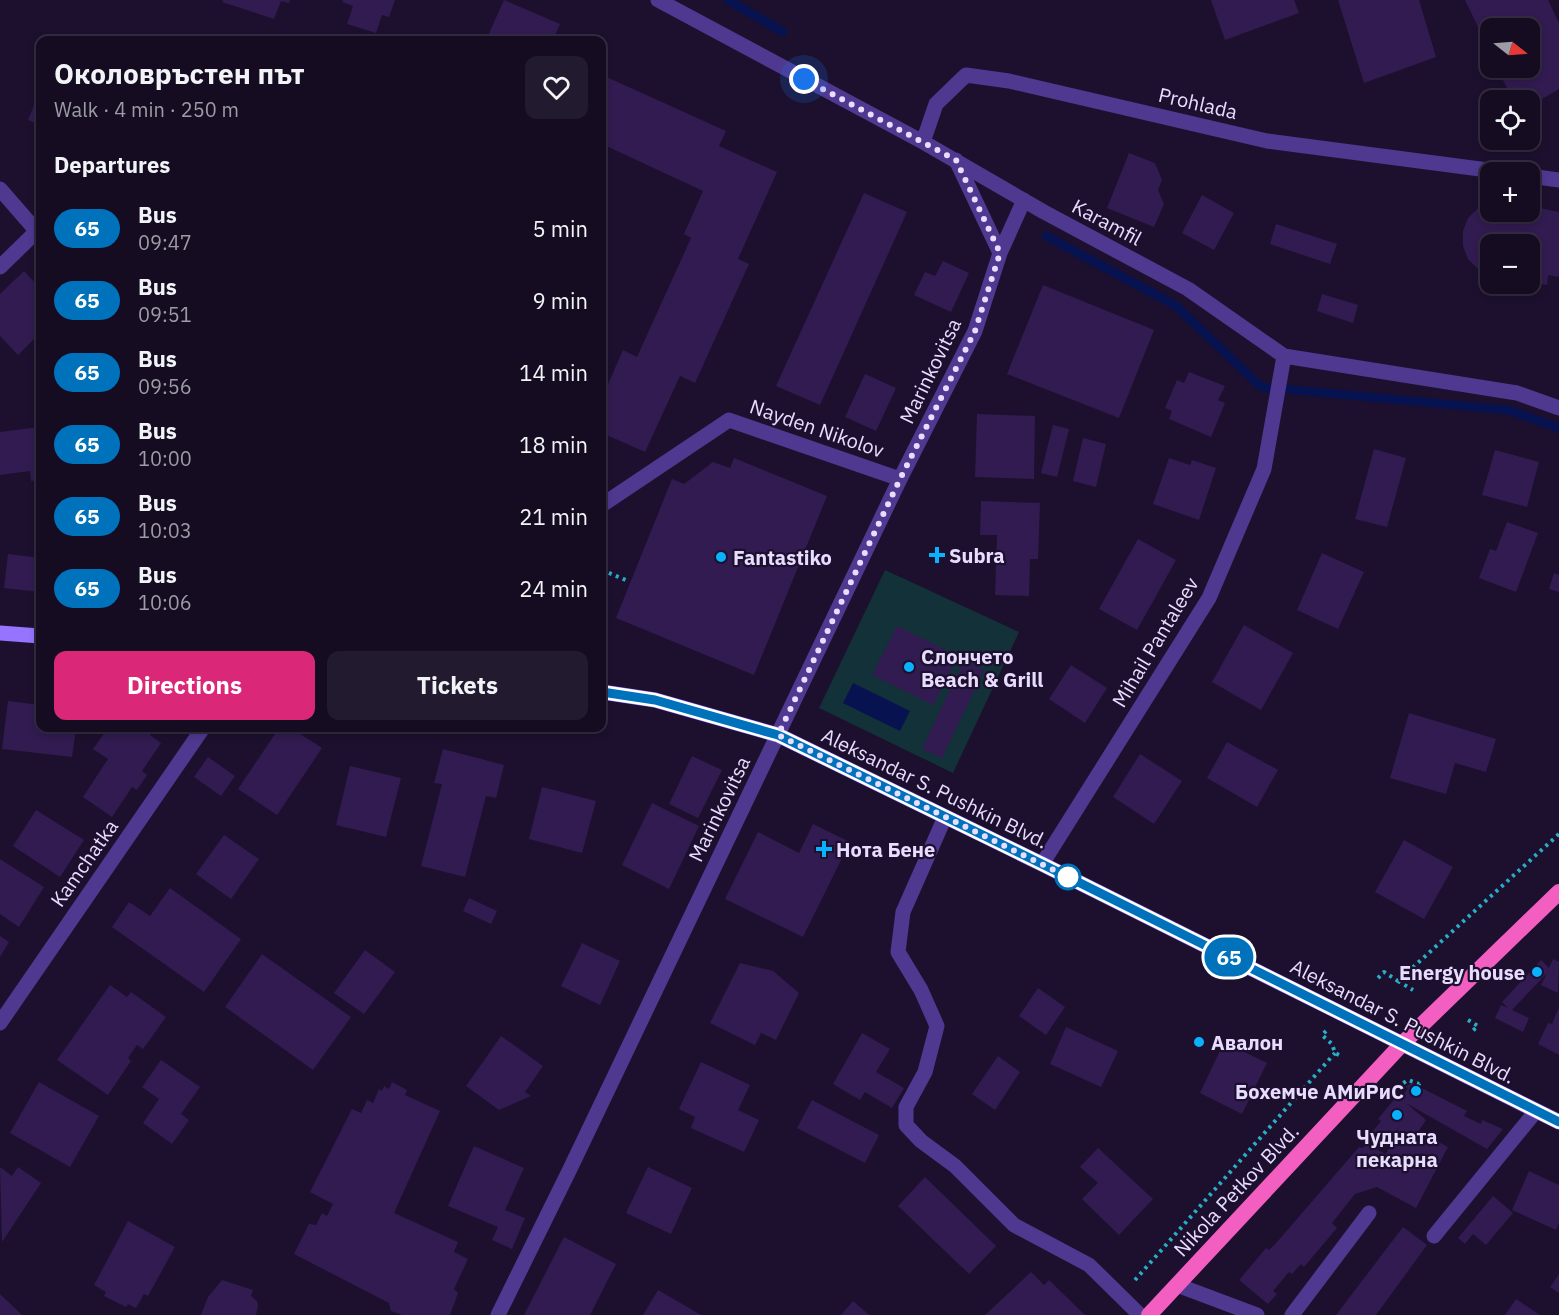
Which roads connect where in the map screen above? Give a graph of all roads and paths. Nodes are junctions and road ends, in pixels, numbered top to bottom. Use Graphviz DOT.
graph roads {
  1 [pos="658,0"];
  2 [pos="923,142"];
  3 [pos="956,160"];
  4 [pos="1480,169"];
  5 [pos="1540,177"];
  6 [pos="1556,178"];
  7 [pos="0,189"];
  8 [pos="1024,200"];
  9 [pos="36,230"];
  10 [pos="36,236"];
  11 [pos="1000,253"];
  12 [pos="0,267"];
  13 [pos="1284,356"];
  14 [pos="1559,408"];
  15 [pos="900,479"];
  16 [pos="606,502"];
  17 [pos="606,572"];
  18 [pos="627,581"];
  19 [pos="0,633"];
  20 [pos="36,636"];
  21 [pos="606,693"];
  22 [pos="200,732"];
  23 [pos="778,735"];
  24 [pos="945,817"];
  25 [pos="1559,834"];
  26 [pos="1042,864"];
  27 [pos="1559,892"];
  28 [pos="1378,978"];
  29 [pos="1398,981"];
  30 [pos="1413,990"];
  31 [pos="1468,1020"];
  32 [pos="0,1023"];
  33 [pos="1470,1033"];
  34 [pos="1322,1035"];
  35 [pos="1402,1044"];
  36 [pos="1335,1053"];
  37 [pos="1341,1056"];
  38 [pos="1420,1081"];
  39 [pos="1397,1087"];
  40 [pos="1536,1111"];
  41 [pos="1559,1122"];
  42 [pos="1369,1213"];
  43 [pos="1434,1236"];
  44 [pos="1177,1285"];
  45 [pos="1120,1296"];
  46 [pos="498,1315"];
  47 [pos="1140,1315"];
  48 [pos="1149,1315"];
  49 [pos="1257,1315"];
  50 [pos="1292,1315"];
  1 -- 2 [label="street, Karamfil"];
  2 -- 3 [label="street, Karamfil"];
  2 -- 4 [label="street, Prohlada"];
  3 -- 8 [label="street, Karamfil"];
  3 -- 11 [label="street"];
  5 -- 6 [label="street"];
  7 -- 9 [label="street"];
  8 -- 11 [label="street, Marinkovitsa"];
  8 -- 13 [label="street, Karamfil"];
  10 -- 12 [label="street"];
  11 -- 15 [label="street, Marinkovitsa"];
  13 -- 14 [label="street, Karamfil"];
  13 -- 26 [label="street, Mihail Pantaleev"];
  15 -- 16 [label="street, Nayden Nikolov"];
  15 -- 23 [label="street, Marinkovitsa"];
  17 -- 18 [label="path"];
  19 -- 20 [label="main road"];
  21 -- 23 [label="main road, Aleksandar S. Pushkin Blvd."];
  22 -- 32 [label="street, Kamchatka"];
  23 -- 24 [label="main road, Aleksandar S. Pushkin Blvd."];
  23 -- 46 [label="street, Marinkovitsa"];
  24 -- 26 [label="main road, Aleksandar S. Pushkin Blvd."];
  24 -- 45 [label="street"];
  25 -- 29 [label="path"];
  26 -- 35 [label="main road, Aleksandar S. Pushkin Blvd."];
  27 -- 35 [label="highway, Nikola Petkov Blvd."];
  28 -- 29 [label="path"];
  29 -- 30 [label="path"];
  31 -- 33 [label="path"];
  34 -- 36 [label="path"];
  35 -- 40 [label="main road, Aleksandar S. Pushkin Blvd."];
  35 -- 44 [label="highway, Nikola Petkov Blvd."];
  36 -- 37 [label="path"];
  36 -- 45 [label="path"];
  38 -- 39 [label="path"];
  40 -- 41 [label="main road, Aleksandar S. Pushkin Blvd."];
  40 -- 43 [label="street"];
  42 -- 50 [label="street"];
  44 -- 48 [label="highway, Nikola Petkov Blvd."];
  44 -- 49 [label="street"];
  45 -- 47 [label="street"];
}
